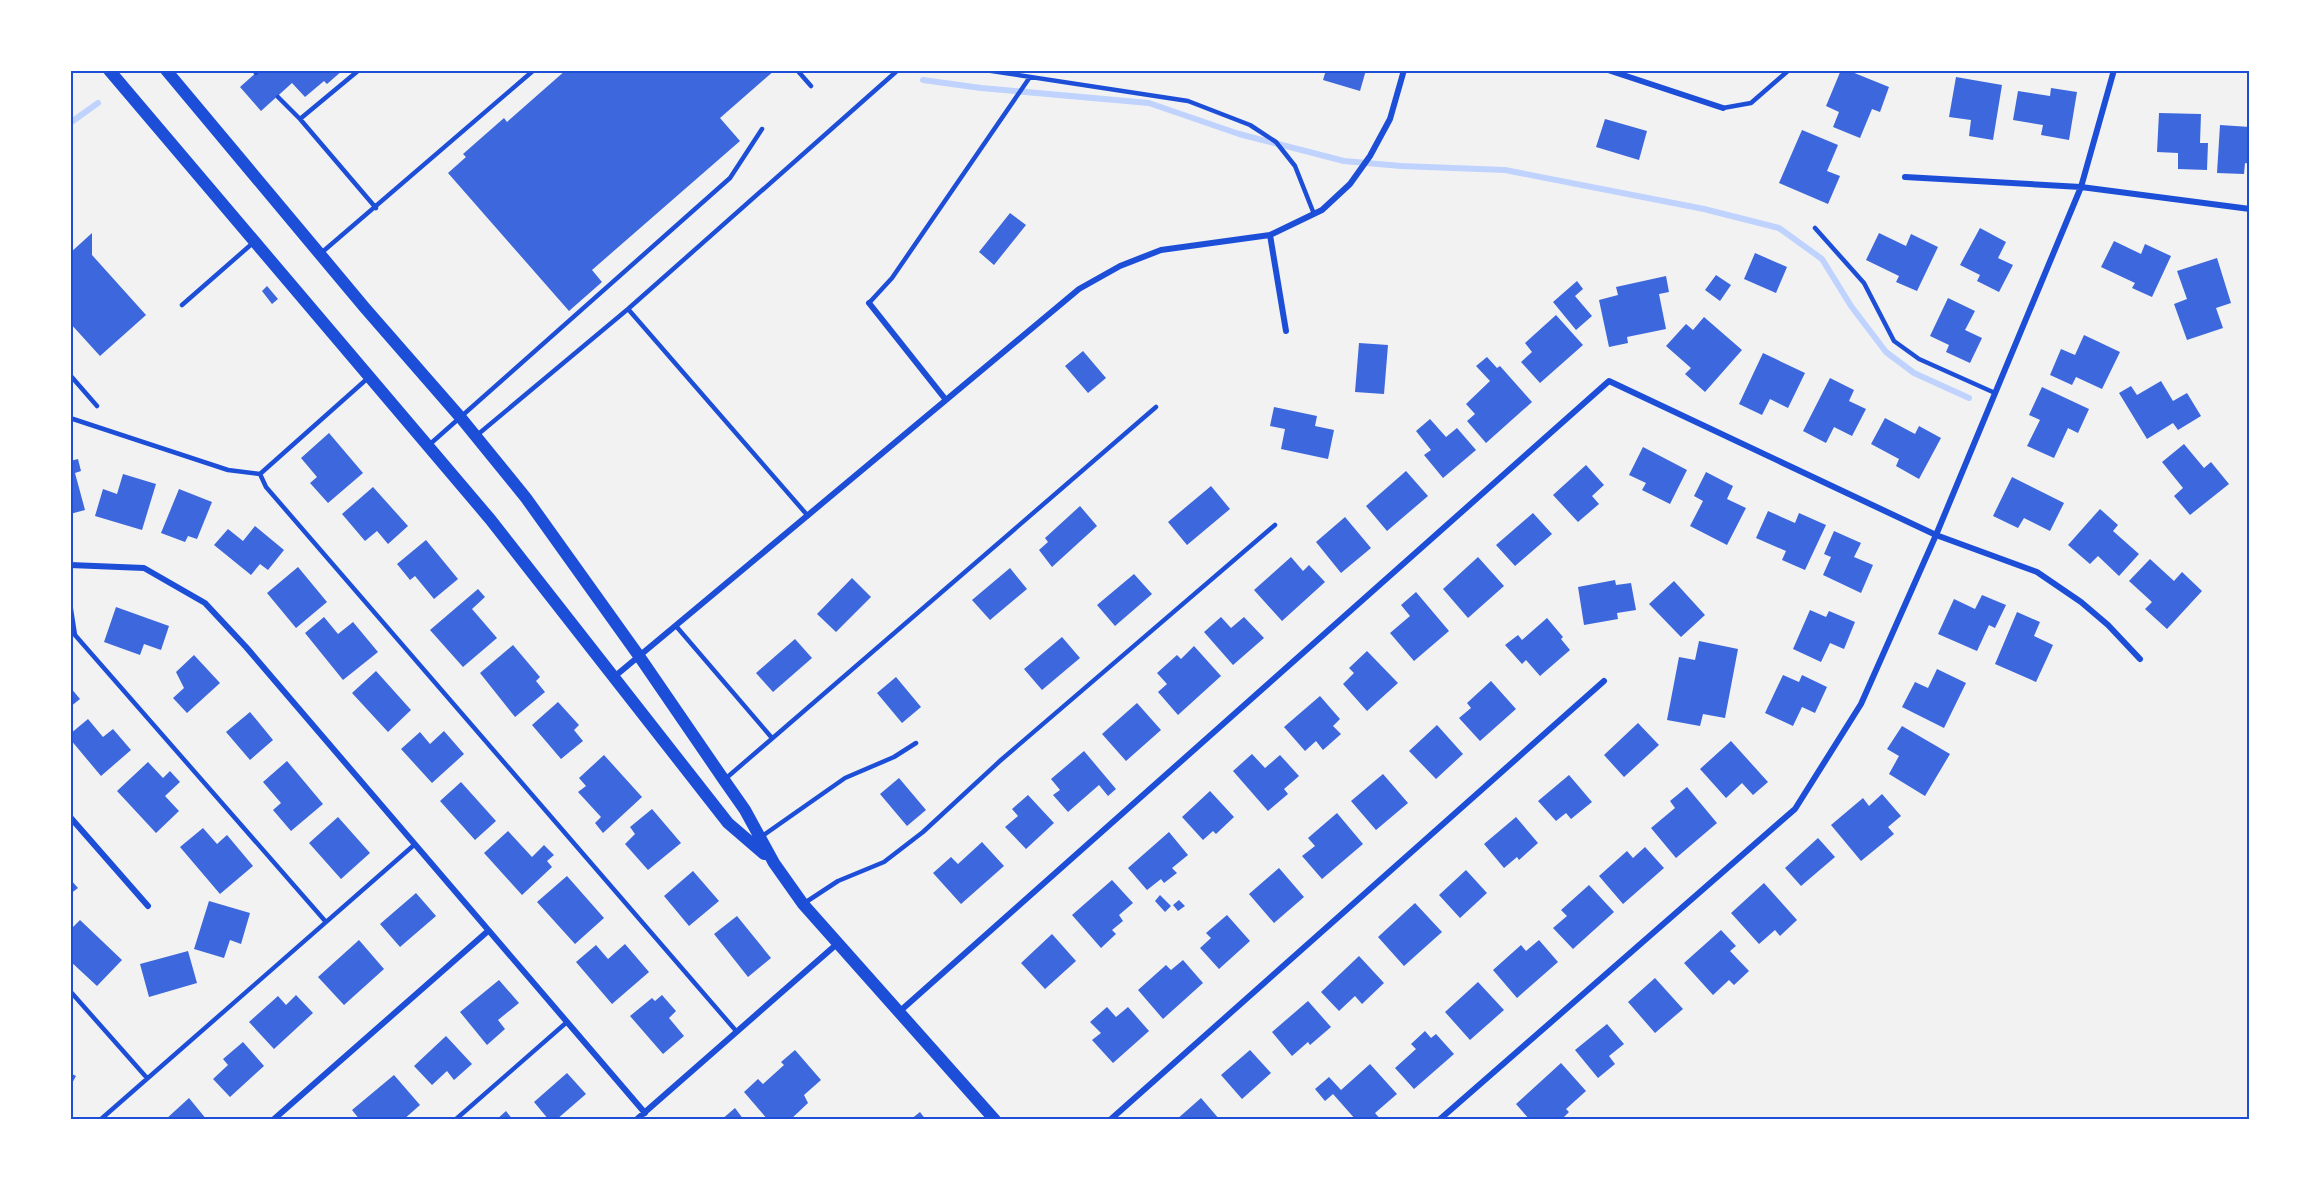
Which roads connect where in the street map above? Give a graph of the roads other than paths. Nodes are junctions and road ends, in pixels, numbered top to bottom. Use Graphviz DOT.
graph roads {
  1 [pos="109,70"];
  2 [pos="166,70"];
  3 [pos="359,70"];
  4 [pos="534,70"];
  5 [pos="797,70"];
  6 [pos="898,70"];
  7 [pos="985,70"];
  8 [pos="1404,70"];
  9 [pos="1608,70"];
  10 [pos="1789,70"];
  11 [pos="2114,70"];
  12 [pos="1030,77"];
  13 [pos="811,86"];
  14 [pos="278,97"];
  15 [pos="1723,108"];
  16 [pos="300,119"];
  17 [pos="762,129"];
  18 [pos="1905,177"];
  19 [pos="2081,187"];
  20 [pos="376,208"];
  21 [pos="2250,208"];
  22 [pos="1314,214"];
  23 [pos="1815,228"];
  24 [pos="1270,235"];
  25 [pos="255,241"];
  26 [pos="320,254"];
  27 [pos="869,303"];
  28 [pos="182,305"];
  29 [pos="628,309"];
  30 [pos="1286,331"];
  31 [pos="70,375"];
  32 [pos="370,376"];
  33 [pos="1995,393"];
  34 [pos="946,400"];
  35 [pos="98,406"];
  36 [pos="1156,407"];
  37 [pos="70,418"];
  38 [pos="461,418"];
  39 [pos="476,436"];
  40 [pos="429,445"];
  41 [pos="260,474"];
  42 [pos="808,516"];
  43 [pos="1275,525"];
  44 [pos="1936,535"];
  45 [pos="70,565"];
  46 [pos="70,603"];
  47 [pos="676,626"];
  48 [pos="639,656"];
  49 [pos="2140,659"];
  50 [pos="614,678"];
  51 [pos="1604,681"];
  52 [pos="772,738"];
  53 [pos="916,743"];
  54 [pos="724,780"];
  55 [pos="70,816"];
  56 [pos="759,839"];
  57 [pos="414,845"];
  58 [pos="774,863"];
  59 [pos="803,904"];
  60 [pos="148,906"];
  61 [pos="326,922"];
  62 [pos="488,931"];
  63 [pos="838,943"];
  64 [pos="70,991"];
  65 [pos="900,1012"];
  66 [pos="567,1022"];
  67 [pos="737,1032"];
  68 [pos="147,1078"];
  69 [pos="645,1113"];
  70 [pos="100,1119"];
  71 [pos="273,1119"];
  72 [pos="455,1119"];
  73 [pos="636,1119"];
  74 [pos="995,1119"];
  75 [pos="1110,1119"];
  76 [pos="1439,1119"];
  1 -- 25 [label="main road"];
  2 -- 26 [label="main road"];
  3 -- 16 [label="lane"];
  4 -- 20 [label="lane"];
  5 -- 13 [label="lane"];
  6 -- 29 [label="lane"];
  7 -- 12 [label="lane"];
  8 -- 22 [label="street"];
  9 -- 15 [label="street"];
  10 -- 15 [label="lane"];
  11 -- 19 [label="street"];
  12 -- 22 [label="lane"];
  12 -- 27 [label="lane"];
  14 -- 16 [label="lane"];
  16 -- 20 [label="lane"];
  17 -- 38 [label="lane"];
  18 -- 19 [label="street"];
  19 -- 21 [label="street"];
  19 -- 33 [label="street"];
  20 -- 26 [label="lane"];
  22 -- 24 [label="street"];
  23 -- 33 [label="lane"];
  24 -- 30 [label="street"];
  24 -- 34 [label="street"];
  25 -- 28 [label="lane"];
  25 -- 32 [label="main road"];
  26 -- 38 [label="main road"];
  27 -- 34 [label="street"];
  29 -- 39 [label="lane"];
  29 -- 42 [label="lane"];
  31 -- 35 [label="lane"];
  32 -- 40 [label="main road"];
  32 -- 41 [label="lane"];
  33 -- 44 [label="street"];
  34 -- 42 [label="street"];
  36 -- 52 [label="lane"];
  37 -- 41 [label="lane"];
  38 -- 39 [label="main road"];
  38 -- 40 [label="lane"];
  39 -- 48 [label="main road"];
  40 -- 50 [label="main road"];
  41 -- 67 [label="lane"];
  42 -- 47 [label="street"];
  43 -- 59 [label="lane"];
  44 -- 49 [label="street"];
  44 -- 65 [label="street"];
  44 -- 76 [label="street"];
  45 -- 57 [label="street"];
  46 -- 61 [label="lane"];
  47 -- 48 [label="street"];
  47 -- 52 [label="lane"];
  48 -- 50 [label="street"];
  48 -- 54 [label="main road"];
  50 -- 58 [label="main road"];
  51 -- 75 [label="street"];
  52 -- 54 [label="lane"];
  53 -- 56 [label="lane"];
  54 -- 56 [label="main road"];
  55 -- 60 [label="street"];
  56 -- 58 [label="main road"];
  57 -- 61 [label="lane"];
  57 -- 62 [label="street"];
  58 -- 59 [label="main road"];
  59 -- 63 [label="main road"];
  61 -- 68 [label="lane"];
  62 -- 66 [label="street"];
  62 -- 71 [label="street"];
  63 -- 65 [label="main road"];
  63 -- 67 [label="street"];
  64 -- 68 [label="lane"];
  65 -- 74 [label="main road"];
  66 -- 69 [label="street"];
  66 -- 72 [label="lane"];
  67 -- 69 [label="street"];
  68 -- 70 [label="lane"];
  69 -- 73 [label="street"];
}
